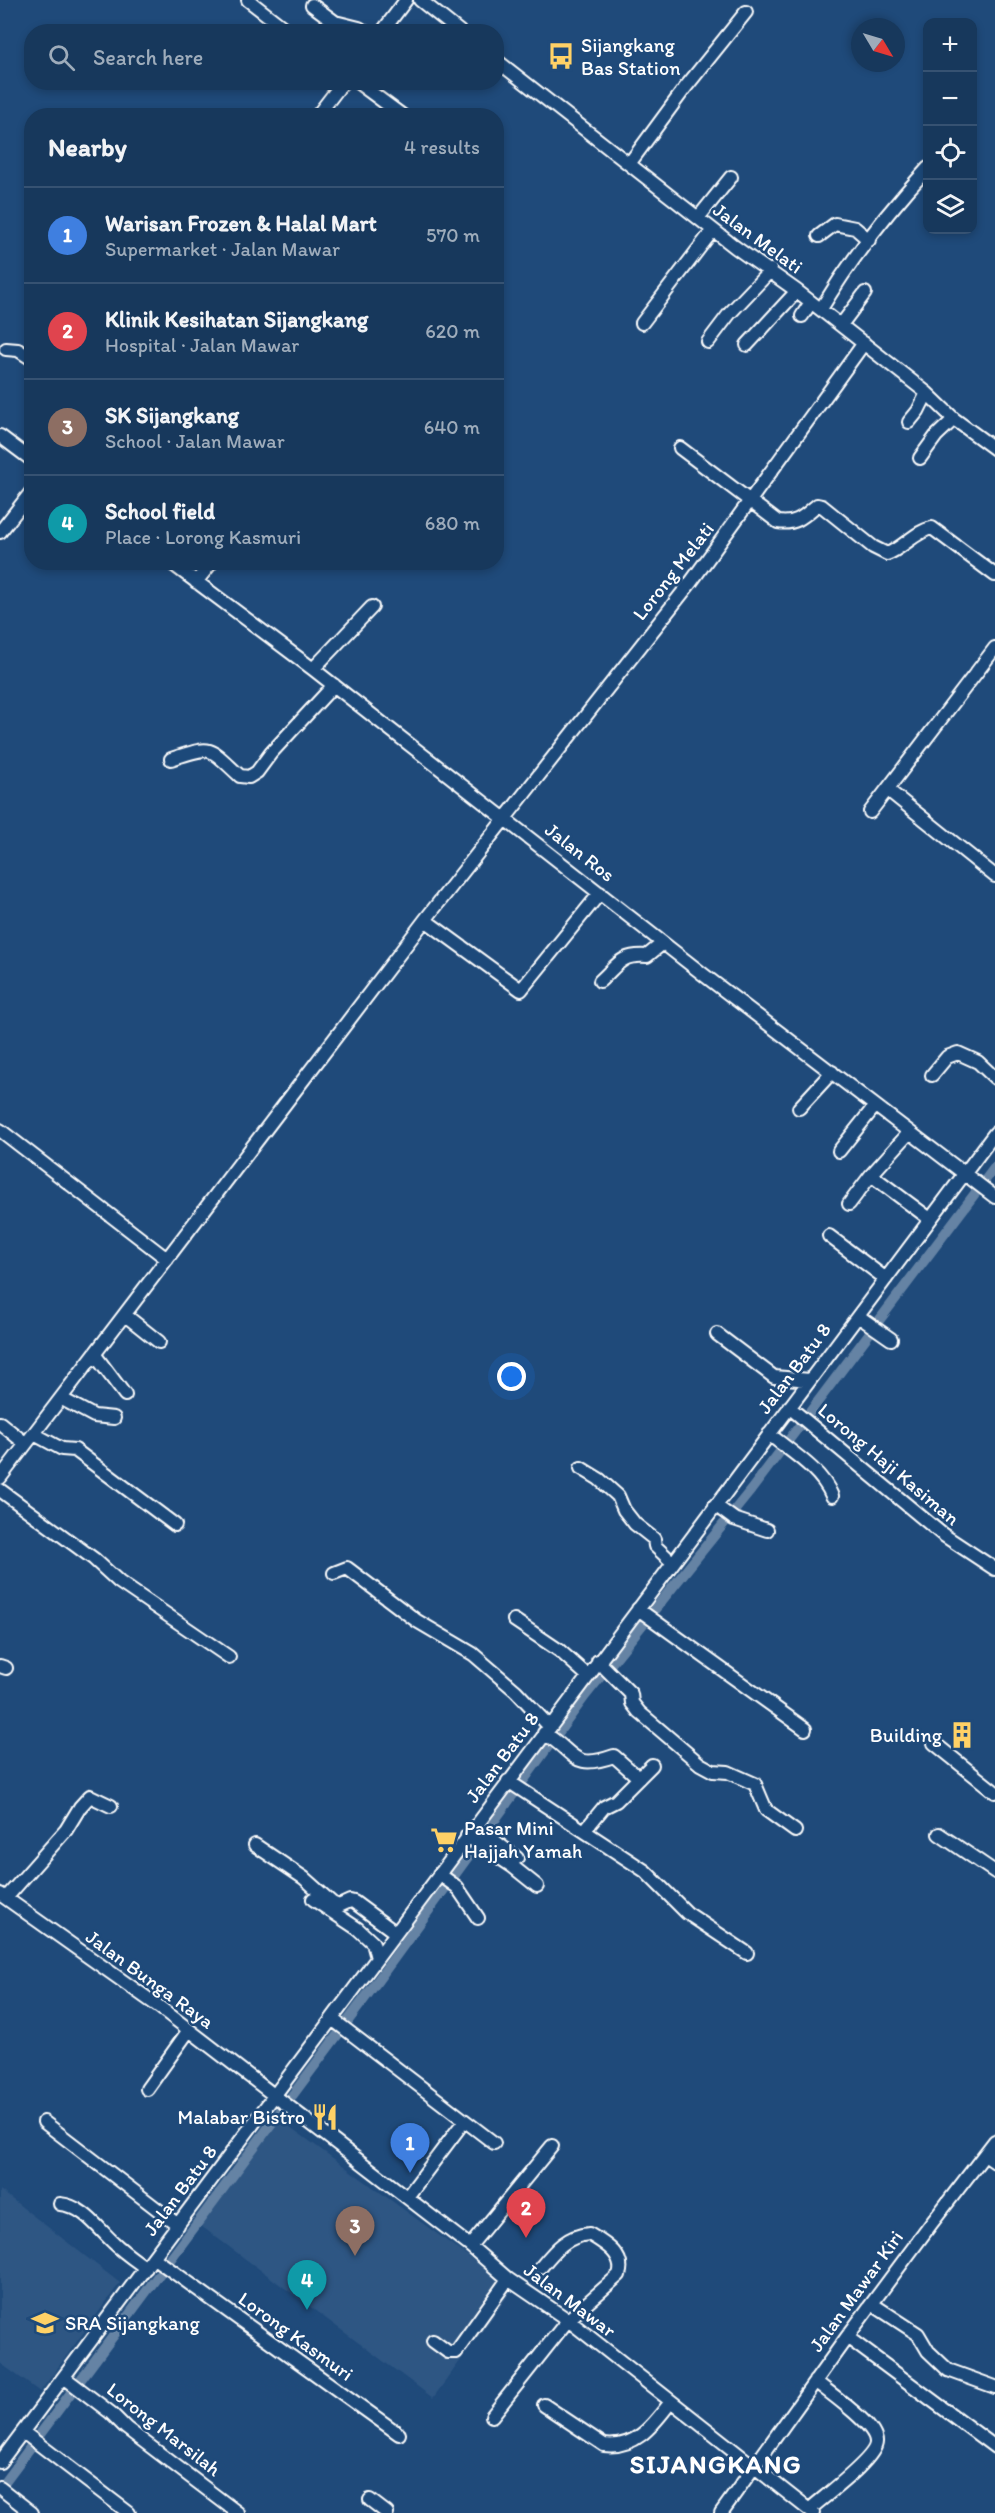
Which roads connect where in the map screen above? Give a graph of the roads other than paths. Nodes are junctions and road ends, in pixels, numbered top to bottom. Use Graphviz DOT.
graph roads {
  1 [pos="248,0"];
  2 [pos="406,0"];
  3 [pos="420,0"];
  4 [pos="312,5"];
  5 [pos="746,12"];
  6 [pos="279,24"];
  7 [pos="343,24"];
  8 [pos="388,24"];
  9 [pos="450,24"];
  10 [pos="504,66"];
  11 [pos="337,90"];
  12 [pos="368,90"];
  13 [pos="323,108"];
  14 [pos="392,108"];
  15 [pos="629,164"];
  16 [pos="923,173"];
  17 [pos="731,177"];
  18 [pos="698,218"];
  19 [pos="713,230"];
  20 [pos="819,236"];
  21 [pos="869,240"];
  22 [pos="771,270"];
  23 [pos="798,291"];
  24 [pos="865,293"];
  25 [pos="816,306"];
  26 [pos="801,316"];
  27 [pos="642,323"];
  28 [pos="841,325"];
  29 [pos="708,342"];
  30 [pos="864,343"];
  31 [pos="747,345"];
  32 [pos="6,349"];
  33 [pos="24,354"];
  34 [pos="927,393"];
  35 [pos="954,419"];
  36 [pos="909,422"];
  37 [pos="0,436"];
  38 [pos="680,448"];
  39 [pos="995,449"];
  40 [pos="24,454"];
  41 [pos="920,458"];
  42 [pos="24,501"];
  43 [pos="751,501"];
  44 [pos="0,532"];
  45 [pos="180,570"];
  46 [pos="206,570"];
  47 [pos="995,575"];
  48 [pos="196,582"];
  49 [pos="372,607"];
  50 [pos="995,648"];
  51 [pos="313,669"];
  52 [pos="334,685"];
  53 [pos="171,759"];
  54 [pos="888,790"];
  55 [pos="870,812"];
  56 [pos="505,818"];
  57 [pos="995,876"];
  58 [pos="600,893"];
  59 [pos="425,920"];
  60 [pos="663,943"];
  61 [pos="600,981"];
  62 [pos="832,1072"];
  63 [pos="932,1075"];
  64 [pos="995,1078"];
  65 [pos="875,1106"];
  66 [pos="799,1108"];
  67 [pos="0,1130"];
  68 [pos="909,1133"];
  69 [pos="995,1133"];
  70 [pos="839,1151"];
  71 [pos="871,1175"];
  72 [pos="968,1176"];
  73 [pos="992,1195"];
  74 [pos="849,1204"];
  75 [pos="930,1219"];
  76 [pos="829,1236"];
  77 [pos="167,1259"];
  78 [pos="886,1279"];
  79 [pos="125,1315"];
  80 [pos="862,1319"];
  81 [pos="717,1334"];
  82 [pos="891,1339"];
  83 [pos="159,1342"];
  84 [pos="95,1355"];
  85 [pos="810,1380"];
  86 [pos="125,1395"];
  87 [pos="62,1399"];
  88 [pos="794,1410"];
  89 [pos="114,1418"];
  90 [pos="0,1423"];
  91 [pos="34,1434"];
  92 [pos="778,1442"];
  93 [pos="26,1444"];
  94 [pos="581,1468"];
  95 [pos="0,1478"];
  96 [pos="0,1490"];
  97 [pos="832,1496"];
  98 [pos="725,1512"];
  99 [pos="175,1525"];
  100 [pos="767,1530"];
  101 [pos="673,1563"];
  102 [pos="995,1569"];
  103 [pos="334,1574"];
  104 [pos="646,1615"];
  105 [pos="514,1620"];
  106 [pos="229,1657"];
  107 [pos="600,1664"];
  108 [pos="588,1676"];
  109 [pos="805,1729"];
  110 [pos="551,1736"];
  111 [pos="934,1743"];
  112 [pos="652,1765"];
  113 [pos="639,1778"];
  114 [pos="511,1783"];
  115 [pos="995,1792"];
  116 [pos="111,1806"];
  117 [pos="585,1830"];
  118 [pos="795,1831"];
  119 [pos="939,1834"];
  120 [pos="478,1836"];
  121 [pos="255,1845"];
  122 [pos="995,1872"];
  123 [pos="446,1879"];
  124 [pos="537,1886"];
  125 [pos="3,1896"];
  126 [pos="313,1899"];
  127 [pos="478,1918"];
  128 [pos="396,1933"];
  129 [pos="747,1953"];
  130 [pos="377,1958"];
  131 [pos="332,2019"];
  132 [pos="189,2030"];
  133 [pos="147,2089"];
  134 [pos="277,2099"];
  135 [pos="44,2122"];
  136 [pos="459,2128"];
  137 [pos="995,2141"];
  138 [pos="494,2143"];
  139 [pos="552,2146"];
  140 [pos="990,2158"];
  141 [pos="407,2197"];
  142 [pos="60,2204"];
  143 [pos="178,2225"];
  144 [pos="470,2246"];
  145 [pos="153,2263"];
  146 [pos="541,2267"];
  147 [pos="508,2279"];
  148 [pos="872,2304"];
  149 [pos="568,2320"];
  150 [pos="847,2337"];
  151 [pos="434,2341"];
  152 [pos="815,2381"];
  153 [pos="73,2384"];
  154 [pos="995,2387"];
  155 [pos="670,2403"];
  156 [pos="544,2405"];
  157 [pos="492,2415"];
  158 [pos="399,2434"];
  159 [pos="30,2437"];
  160 [pos="995,2447"];
  161 [pos="1,2457"];
  162 [pos="755,2469"];
  163 [pos="0,2488"];
  164 [pos="370,2500"];
  165 [pos="811,2511"];
  166 [pos="33,2513"];
  167 [pos="129,2513"];
  168 [pos="238,2513"];
  169 [pos="387,2513"];
  170 [pos="722,2513"];
  1 -- 6 [label="street"];
  2 -- 8 [label="street"];
  3 -- 9 [label="street"];
  4 -- 7 [label="street"];
  5 -- 15 [label="street"];
  10 -- 15 [label="street, Jalan Melati"];
  11 -- 13 [label="street"];
  12 -- 14 [label="street"];
  15 -- 18 [label="street, Jalan Melati"];
  16 -- 21 [label="street"];
  17 -- 18 [label="street"];
  18 -- 19 [label="street, Jalan Melati"];
  19 -- 22 [label="street, Jalan Melati"];
  19 -- 27 [label="street"];
  20 -- 21 [label="street"];
  21 -- 25 [label="street"];
  22 -- 23 [label="street, Jalan Melati"];
  22 -- 29 [label="street"];
  23 -- 25 [label="street, Jalan Melati"];
  23 -- 31 [label="street"];
  24 -- 28 [label="street"];
  25 -- 26 [label="street"];
  25 -- 28 [label="street, Jalan Melati"];
  28 -- 30 [label="street, Jalan Melati"];
  30 -- 34 [label="street, Jalan Melati"];
  30 -- 43 [label="street, Lorong Melati"];
  32 -- 33 [label="street"];
  34 -- 35 [label="street, Jalan Melati"];
  34 -- 36 [label="street"];
  35 -- 39 [label="street, Jalan Melati"];
  35 -- 41 [label="street"];
  37 -- 40 [label="street"];
  38 -- 43 [label="street"];
  42 -- 44 [label="street"];
  43 -- 47 [label="street"];
  43 -- 56 [label="street, Lorong Melati"];
  45 -- 48 [label="street, Jalan Ros"];
  46 -- 48 [label="street"];
  48 -- 51 [label="street, Jalan Ros"];
  49 -- 51 [label="street"];
  50 -- 54 [label="street"];
  51 -- 52 [label="street, Jalan Ros"];
  52 -- 53 [label="street"];
  52 -- 56 [label="street, Jalan Ros"];
  54 -- 55 [label="street"];
  54 -- 57 [label="street"];
  56 -- 58 [label="street, Jalan Ros"];
  56 -- 59 [label="street, Lorong Melati"];
  58 -- 59 [label="street"];
  58 -- 60 [label="street, Jalan Ros"];
  59 -- 77 [label="street, Lorong Melati"];
  60 -- 61 [label="street"];
  60 -- 62 [label="street, Jalan Ros"];
  62 -- 65 [label="street, Jalan Ros"];
  62 -- 66 [label="street"];
  63 -- 64 [label="street"];
  65 -- 68 [label="street, Jalan Ros"];
  65 -- 70 [label="street"];
  67 -- 77 [label="street"];
  68 -- 71 [label="street"];
  68 -- 72 [label="street, Jalan Ros"];
  69 -- 72 [label="street, Jalan Batu 8"];
  71 -- 74 [label="street"];
  71 -- 75 [label="street"];
  72 -- 73 [label="street, Jalan Ros"];
  72 -- 75 [label="street, Jalan Batu 8"];
  75 -- 78 [label="street, Jalan Batu 8"];
  76 -- 78 [label="street"];
  77 -- 79 [label="street, Lorong Melati"];
  78 -- 80 [label="street, Jalan Batu 8"];
  79 -- 83 [label="street"];
  79 -- 84 [label="street, Lorong Melati"];
  80 -- 82 [label="street"];
  80 -- 85 [label="street, Jalan Batu 8"];
  81 -- 85 [label="street"];
  84 -- 86 [label="street"];
  84 -- 87 [label="street, Lorong Melati"];
  85 -- 88 [label="street, Jalan Batu 8"];
  87 -- 89 [label="street"];
  87 -- 91 [label="street, Lorong Melati"];
  88 -- 92 [label="street, Jalan Batu 8"];
  88 -- 102 [label="street, Lorong Haji Kasiman"];
  90 -- 93 [label="street"];
  91 -- 93 [label="street, Lorong Melati"];
  91 -- 99 [label="street"];
  92 -- 97 [label="street"];
  92 -- 98 [label="street, Jalan Batu 8"];
  93 -- 95 [label="street, Lorong Melati"];
  94 -- 101 [label="street"];
  96 -- 106 [label="street"];
  98 -- 100 [label="street"];
  98 -- 101 [label="street, Jalan Batu 8"];
  101 -- 104 [label="street, Jalan Batu 8"];
  103 -- 110 [label="street"];
  104 -- 107 [label="street, Jalan Batu 8"];
  104 -- 109 [label="street"];
  105 -- 108 [label="street"];
  107 -- 108 [label="street, Jalan Batu 8"];
  107 -- 118 [label="street"];
  108 -- 110 [label="street, Jalan Batu 8"];
  110 -- 113 [label="street"];
  110 -- 114 [label="street, Jalan Batu 8"];
  111 -- 115 [label="street"];
  112 -- 113 [label="street"];
  113 -- 117 [label="street"];
  114 -- 117 [label="street"];
  114 -- 120 [label="street, Jalan Batu 8"];
  116 -- 125 [label="street"];
  117 -- 129 [label="street"];
  119 -- 122 [label="street"];
  120 -- 123 [label="street, Jalan Batu 8"];
  120 -- 124 [label="street"];
  121 -- 128 [label="street"];
  123 -- 127 [label="street"];
  123 -- 128 [label="street, Jalan Batu 8"];
  125 -- 132 [label="street, Jalan Bunga Raya"];
  126 -- 130 [label="street"];
  128 -- 130 [label="street, Jalan Batu 8"];
  130 -- 131 [label="street, Jalan Batu 8"];
  131 -- 134 [label="street, Jalan Batu 8"];
  131 -- 138 [label="street"];
  132 -- 133 [label="street"];
  132 -- 134 [label="street, Jalan Bunga Raya"];
  134 -- 141 [label="street, Jalan Mawar"];
  134 -- 143 [label="street, Jalan Batu 8"];
  135 -- 143 [label="street"];
  136 -- 141 [label="street"];
  137 -- 140 [label="street, Jalan Mawar Kiri"];
  139 -- 144 [label="street"];
  140 -- 148 [label="street, Jalan Mawar Kiri"];
  141 -- 144 [label="street, Jalan Mawar"];
  142 -- 145 [label="street, Lorong Kasmuri"];
  143 -- 145 [label="street, Jalan Batu 8"];
  144 -- 147 [label="street, Jalan Mawar"];
  145 -- 153 [label="street, Jalan Batu 8"];
  145 -- 158 [label="street, Lorong Kasmuri"];
  146 -- 149 [label="street"];
  147 -- 149 [label="street, Jalan Mawar"];
  147 -- 151 [label="street"];
  148 -- 150 [label="street, Jalan Mawar Kiri"];
  148 -- 154 [label="street"];
  149 -- 155 [label="street, Jalan Mawar"];
  149 -- 157 [label="street"];
  150 -- 152 [label="street, Jalan Mawar Kiri"];
  150 -- 160 [label="street"];
  152 -- 162 [label="street, Jalan Mawar Kiri"];
  152 -- 165 [label="street"];
  153 -- 159 [label="street, Jalan Batu 8"];
  153 -- 168 [label="street, Lorong Marsilah"];
  155 -- 156 [label="street"];
  155 -- 162 [label="street, Jalan Mawar"];
  159 -- 161 [label="street, Jalan Batu 8"];
  159 -- 167 [label="street"];
  162 -- 165 [label="street, Jalan Mawar"];
  162 -- 170 [label="street, Jalan Mawar Kiri"];
  163 -- 166 [label="street"];
  164 -- 169 [label="street"];
}
